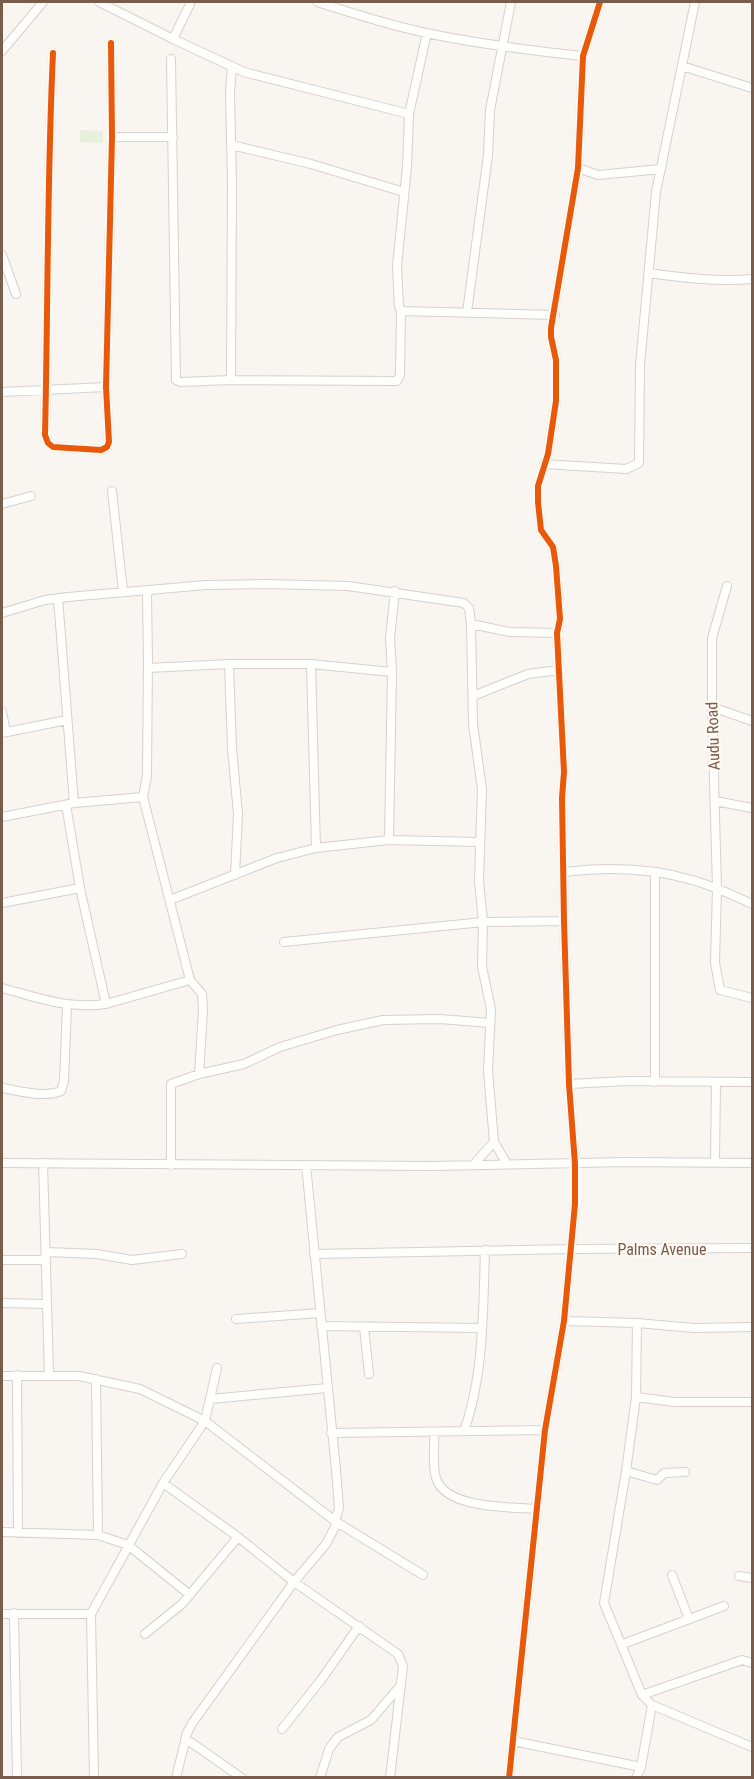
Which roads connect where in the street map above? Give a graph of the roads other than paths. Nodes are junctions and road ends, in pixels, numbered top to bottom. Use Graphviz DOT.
graph roads {
  1 [pos="43,2"];
  2 [pos="99,2"];
  3 [pos="191,2"];
  4 [pos="317,2"];
  5 [pos="511,2"];
  6 [pos="600,2"];
  7 [pos="695,2"];
  8 [pos="427,33"];
  9 [pos="173,39"];
  10 [pos="111,43"];
  11 [pos="501,47"];
  12 [pos="2,51"];
  13 [pos="53,53"];
  14 [pos="582,56"];
  15 [pos="171,59"];
  16 [pos="232,66"];
  17 [pos="682,66"];
  18 [pos="753,88"];
  19 [pos="409,114"];
  20 [pos="112,137"];
  21 [pos="173,137"];
  22 [pos="231,145"];
  23 [pos="578,168"];
  24 [pos="661,169"];
  25 [pos="404,192"];
  26 [pos="2,255"];
  27 [pos="649,273"];
  28 [pos="753,279"];
  29 [pos="16,294"];
  30 [pos="401,311"];
  31 [pos="467,312"];
  32 [pos="555,315"];
  33 [pos="231,380"];
  34 [pos="106,387"];
  35 [pos="46,389"];
  36 [pos="2,392"];
  37 [pos="544,464"];
  38 [pos="112,491"];
  39 [pos="30,496"];
  40 [pos="2,504"];
  41 [pos="727,586"];
  42 [pos="123,591"];
  43 [pos="148,591"];
  44 [pos="395,591"];
  45 [pos="58,598"];
  46 [pos="2,613"];
  47 [pos="471,624"];
  48 [pos="557,633"];
  49 [pos="229,664"];
  50 [pos="311,664"];
  51 [pos="148,668"];
  52 [pos="559,670"];
  53 [pos="392,672"];
  54 [pos="473,696"];
  55 [pos="712,707"];
  56 [pos="2,712"];
  57 [pos="67,720"];
  58 [pos="753,721"];
  59 [pos="4,732"];
  60 [pos="143,797"];
  61 [pos="715,801"];
  62 [pos="70,804"];
  63 [pos="753,808"];
  64 [pos="2,817"];
  65 [pos="388,840"];
  66 [pos="480,842"];
  67 [pos="316,848"];
  68 [pos="564,872"];
  69 [pos="655,874"];
  70 [pos="235,875"];
  71 [pos="80,888"];
  72 [pos="717,888"];
  73 [pos="170,900"];
  74 [pos="2,903"];
  75 [pos="753,904"];
  76 [pos="564,921"];
  77 [pos="483,922"];
  78 [pos="284,942"];
  79 [pos="190,980"];
  80 [pos="2,988"];
  81 [pos="753,998"];
  82 [pos="106,1004"];
  83 [pos="67,1006"];
  84 [pos="490,1023"];
  85 [pos="199,1074"];
  86 [pos="655,1082"];
  87 [pos="716,1082"];
  88 [pos="753,1083"];
  89 [pos="570,1084"];
  90 [pos="2,1088"];
  91 [pos="494,1143"];
  92 [pos="715,1162"];
  93 [pos="2,1163"];
  94 [pos="43,1163"];
  95 [pos="753,1163"];
  96 [pos="507,1164"];
  97 [pos="575,1164"];
  98 [pos="171,1165"];
  99 [pos="306,1165"];
  100 [pos="473,1165"];
  101 [pos="753,1248"];
  102 [pos="572,1249"];
  103 [pos="485,1251"];
  104 [pos="182,1254"];
  105 [pos="314,1254"];
  106 [pos="46,1256"];
  107 [pos="2,1260"];
  108 [pos="2,1303"];
  109 [pos="46,1304"];
  110 [pos="320,1313"];
  111 [pos="236,1319"];
  112 [pos="564,1321"];
  113 [pos="637,1323"];
  114 [pos="321,1326"];
  115 [pos="364,1327"];
  116 [pos="753,1327"];
  117 [pos="482,1328"];
  118 [pos="217,1368"];
  119 [pos="49,1374"];
  120 [pos="369,1374"];
  121 [pos="17,1375"];
  122 [pos="2,1376"];
  123 [pos="96,1379"];
  124 [pos="327,1389"];
  125 [pos="636,1397"];
  126 [pos="210,1399"];
  127 [pos="753,1402"];
  128 [pos="205,1421"];
  129 [pos="545,1430"];
  130 [pos="464,1431"];
  131 [pos="434,1432"];
  132 [pos="331,1433"];
  133 [pos="626,1472"];
  134 [pos="685,1472"];
  135 [pos="163,1483"];
  136 [pos="537,1509"];
  137 [pos="335,1521"];
  138 [pos="2,1533"];
  139 [pos="18,1533"];
  140 [pos="98,1535"];
  141 [pos="238,1537"];
  142 [pos="128,1545"];
  143 [pos="423,1575"];
  144 [pos="672,1575"];
  145 [pos="739,1575"];
  146 [pos="753,1578"];
  147 [pos="294,1582"];
  148 [pos="190,1595"];
  149 [pos="724,1606"];
  150 [pos="14,1613"];
  151 [pos="2,1614"];
  152 [pos="91,1614"];
  153 [pos="689,1619"];
  154 [pos="359,1626"];
  155 [pos="145,1634"];
  156 [pos="622,1644"];
  157 [pos="753,1663"];
  158 [pos="401,1684"];
  159 [pos="642,1695"];
  160 [pos="652,1705"];
  161 [pos="282,1729"];
  162 [pos="186,1739"];
  163 [pos="513,1741"];
  164 [pos="753,1747"];
  165 [pos="639,1774"];
  166 [pos="17,1778"];
  167 [pos="94,1778"];
  168 [pos="176,1778"];
  169 [pos="242,1778"];
  170 [pos="320,1778"];
  171 [pos="390,1778"];
  172 [pos="509,1778"];
  1 -- 12 [label="street"];
  2 -- 9 [label="street"];
  3 -- 9 [label="street"];
  4 -- 8 [label="street"];
  5 -- 11 [label="street"];
  6 -- 14 [label="street"];
  7 -- 17 [label="street"];
  8 -- 11 [label="street"];
  8 -- 19 [label="street"];
  9 -- 16 [label="street"];
  10 -- 20 [label="street"];
  11 -- 14 [label="street"];
  11 -- 31 [label="street"];
  13 -- 35 [label="street"];
  14 -- 23 [label="street"];
  15 -- 21 [label="street"];
  16 -- 19 [label="street"];
  16 -- 22 [label="street"];
  17 -- 18 [label="street"];
  17 -- 24 [label="street"];
  19 -- 25 [label="street"];
  20 -- 21 [label="street"];
  20 -- 34 [label="street"];
  21 -- 33 [label="street"];
  22 -- 25 [label="street"];
  22 -- 33 [label="street"];
  23 -- 24 [label="street"];
  23 -- 32 [label="street"];
  24 -- 27 [label="street"];
  25 -- 30 [label="street"];
  26 -- 29 [label="street"];
  27 -- 28 [label="street"];
  27 -- 37 [label="street"];
  30 -- 31 [label="street"];
  30 -- 33 [label="street"];
  31 -- 32 [label="street"];
  32 -- 37 [label="street"];
  34 -- 35 [label="street"];
  34 -- 35 [label="street"];
  35 -- 36 [label="street"];
  37 -- 48 [label="street"];
  38 -- 42 [label="street"];
  39 -- 40 [label="street"];
  41 -- 55 [label="street, Audu Road"];
  42 -- 43 [label="street"];
  42 -- 45 [label="street"];
  43 -- 44 [label="street"];
  43 -- 51 [label="street"];
  44 -- 47 [label="street"];
  44 -- 53 [label="street"];
  45 -- 46 [label="street"];
  45 -- 57 [label="street"];
  47 -- 48 [label="street"];
  47 -- 54 [label="street"];
  48 -- 52 [label="street"];
  49 -- 50 [label="street"];
  49 -- 51 [label="street"];
  49 -- 70 [label="street"];
  50 -- 53 [label="street"];
  50 -- 67 [label="street"];
  51 -- 60 [label="street"];
  52 -- 54 [label="street"];
  52 -- 68 [label="street"];
  53 -- 65 [label="street"];
  54 -- 66 [label="street"];
  55 -- 58 [label="street"];
  55 -- 61 [label="street, Audu Road"];
  56 -- 59 [label="street"];
  57 -- 59 [label="street"];
  57 -- 62 [label="street"];
  60 -- 62 [label="street"];
  60 -- 73 [label="street"];
  61 -- 63 [label="street"];
  61 -- 72 [label="street, Audu Road"];
  62 -- 64 [label="street"];
  62 -- 71 [label="street"];
  65 -- 66 [label="street"];
  65 -- 67 [label="street"];
  66 -- 77 [label="street"];
  67 -- 70 [label="street"];
  68 -- 69 [label="street"];
  68 -- 76 [label="street"];
  69 -- 72 [label="street"];
  69 -- 86 [label="street"];
  70 -- 73 [label="street"];
  71 -- 74 [label="street"];
  71 -- 82 [label="street"];
  72 -- 75 [label="street"];
  72 -- 81 [label="street, Audu Road"];
  73 -- 79 [label="street"];
  76 -- 77 [label="street"];
  76 -- 89 [label="street"];
  77 -- 78 [label="street"];
  77 -- 84 [label="street"];
  79 -- 82 [label="street"];
  79 -- 85 [label="street"];
  80 -- 83 [label="street"];
  82 -- 83 [label="street"];
  83 -- 90 [label="street"];
  84 -- 85 [label="street"];
  84 -- 91 [label="street"];
  85 -- 98 [label="street"];
  86 -- 87 [label="street"];
  86 -- 89 [label="street"];
  87 -- 88 [label="street"];
  87 -- 92 [label="street"];
  89 -- 97 [label="street"];
  91 -- 96 [label="street"];
  91 -- 100 [label="street"];
  92 -- 95 [label="street"];
  92 -- 97 [label="street"];
  93 -- 94 [label="street"];
  94 -- 98 [label="street"];
  94 -- 106 [label="street"];
  96 -- 97 [label="street"];
  96 -- 100 [label="street"];
  97 -- 102 [label="street"];
  98 -- 99 [label="street"];
  99 -- 100 [label="street"];
  99 -- 105 [label="street"];
  101 -- 102 [label="street, Palms Avenue"];
  102 -- 103 [label="street, Palms Avenue"];
  102 -- 112 [label="street"];
  103 -- 105 [label="street, Palms Avenue"];
  103 -- 117 [label="street"];
  104 -- 106 [label="street"];
  105 -- 110 [label="street"];
  106 -- 107 [label="street"];
  106 -- 109 [label="street"];
  108 -- 109 [label="street"];
  109 -- 119 [label="street"];
  110 -- 111 [label="street"];
  110 -- 114 [label="street"];
  112 -- 113 [label="street"];
  112 -- 129 [label="street"];
  113 -- 116 [label="street"];
  113 -- 125 [label="street"];
  114 -- 115 [label="street"];
  114 -- 124 [label="street"];
  115 -- 117 [label="street"];
  115 -- 120 [label="street"];
  117 -- 130 [label="street"];
  118 -- 126 [label="street"];
  119 -- 121 [label="street"];
  119 -- 123 [label="street"];
  121 -- 122 [label="street"];
  121 -- 139 [label="street"];
  123 -- 128 [label="street"];
  123 -- 140 [label="street"];
  124 -- 126 [label="street"];
  124 -- 132 [label="street"];
  125 -- 127 [label="street"];
  125 -- 133 [label="street"];
  126 -- 128 [label="street"];
  128 -- 135 [label="street"];
  128 -- 137 [label="street"];
  129 -- 130 [label="street"];
  129 -- 136 [label="street"];
  130 -- 131 [label="street"];
  131 -- 132 [label="street"];
  131 -- 136 [label="street"];
  132 -- 137 [label="street"];
  133 -- 134 [label="street"];
  133 -- 156 [label="street"];
  135 -- 141 [label="street"];
  135 -- 142 [label="street"];
  136 -- 163 [label="street"];
  137 -- 143 [label="street"];
  137 -- 147 [label="street"];
  138 -- 139 [label="street"];
  139 -- 140 [label="street"];
  140 -- 142 [label="street"];
  141 -- 147 [label="street"];
  141 -- 148 [label="street"];
  142 -- 148 [label="street"];
  142 -- 152 [label="street"];
  144 -- 153 [label="street"];
  145 -- 146 [label="street"];
  147 -- 154 [label="street"];
  147 -- 162 [label="street"];
  148 -- 155 [label="street"];
  149 -- 153 [label="street"];
  150 -- 151 [label="street"];
  150 -- 152 [label="street"];
  150 -- 166 [label="street"];
  152 -- 167 [label="street"];
  153 -- 156 [label="street"];
  154 -- 158 [label="street"];
  154 -- 161 [label="street"];
  156 -- 159 [label="street"];
  157 -- 159 [label="street"];
  158 -- 170 [label="street"];
  158 -- 171 [label="street"];
  159 -- 160 [label="street"];
  160 -- 164 [label="street"];
  160 -- 165 [label="street"];
  162 -- 168 [label="street"];
  162 -- 169 [label="street"];
  163 -- 165 [label="street"];
  163 -- 172 [label="street"];
}
